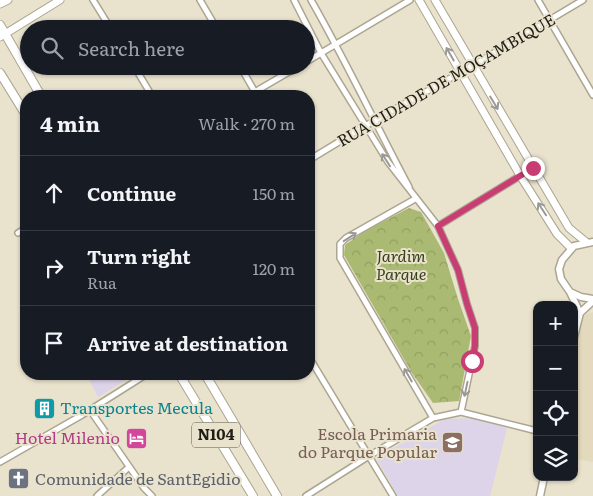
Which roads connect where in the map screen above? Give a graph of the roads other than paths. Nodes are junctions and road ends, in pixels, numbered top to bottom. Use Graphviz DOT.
graph roads {
  1 [pos="8,0"];
  2 [pos="60,0"];
  3 [pos="93,0"];
  4 [pos="200,0"];
  5 [pos="294,0"];
  6 [pos="310,0"];
  7 [pos="410,0"];
  8 [pos="418,0"];
  9 [pos="435,0"];
  10 [pos="538,0"];
  11 [pos="583,0"];
  12 [pos="0,4"];
  13 [pos="550,19"];
  14 [pos="28,20"];
  15 [pos="105,20"];
  16 [pos="212,20"];
  17 [pos="304,20"];
  18 [pos="0,25"];
  19 [pos="20,25"];
  20 [pos="3,36"];
  21 [pos="315,41"];
  22 [pos="336,44"];
  23 [pos="321,53"];
  24 [pos="315,57"];
  25 [pos="20,63"];
  26 [pos="472,66"];
  27 [pos="461,72"];
  28 [pos="0,74"];
  29 [pos="28,75"];
  30 [pos="139,75"];
  31 [pos="246,75"];
  32 [pos="284,75"];
  33 [pos="37,90"];
  34 [pos="148,90"];
  35 [pos="255,90"];
  36 [pos="259,90"];
  37 [pos="593,94"];
  38 [pos="20,106"];
  39 [pos="374,121"];
  40 [pos="365,126"];
  41 [pos="315,156"];
  42 [pos="533,168"];
  43 [pos="521,177"];
  44 [pos="416,199"];
  45 [pos="438,226"];
  46 [pos="589,242"];
  47 [pos="571,248"];
  48 [pos="570,292"];
  49 [pos="593,300"];
  50 [pos="580,313"];
  51 [pos="578,321"];
  52 [pos="315,367"];
  53 [pos="138,380"];
  54 [pos="183,380"];
  55 [pos="208,380"];
  56 [pos="90,410"];
  57 [pos="461,412"];
  58 [pos="433,418"];
  59 [pos="237,428"];
  60 [pos="533,430"];
  61 [pos="218,438"];
  62 [pos="369,456"];
  63 [pos="0,462"];
  64 [pos="129,467"];
  65 [pos="543,481"];
  66 [pos="144,488"];
  67 [pos="97,496"];
  68 [pos="145,496"];
  69 [pos="152,496"];
  70 [pos="253,496"];
  71 [pos="277,496"];
  72 [pos="306,496"];
  73 [pos="392,496"];
  74 [pos="540,496"];
  1 -- 12 [label="main road"];
  2 -- 14 [label="main road"];
  3 -- 15 [label="street"];
  4 -- 16 [label="street"];
  5 -- 17 [label="street"];
  6 -- 22 [label="street"];
  7 -- 22 [label="street"];
  27 -- 8 [label="main road, one-way"];
  9 -- 26 [label="main road"];
  10 -- 13 [label="street"];
  11 -- 13 [label="street, RUA CIDADE DE MOÇAMBIQUE"];
  13 -- 26 [label="street, RUA CIDADE DE MOÇAMBIQUE"];
  13 -- 37 [label="street"];
  18 -- 20 [label="main road"];
  19 -- 20 [label="main road"];
  20 -- 25 [label="main road"];
  21 -- 23 [label="street"];
  22 -- 23 [label="street"];
  22 -- 39 [label="street"];
  23 -- 24 [label="street"];
  23 -- 40 [label="street"];
  26 -- 27 [label="street, RUA CIDADE DE MOÇAMBIQUE"];
  26 -- 42 [label="main road, one-way"];
  27 -- 39 [label="street, RUA CIDADE DE MOÇAMBIQUE"];
  27 -- 43 [label="main road"];
  28 -- 38 [label="main road"];
  29 -- 33 [label="main road"];
  30 -- 34 [label="street"];
  31 -- 35 [label="street"];
  32 -- 36 [label="street"];
  39 -- 40 [label="street, RUA CIDADE DE MOÇAMBIQUE"];
  39 -- 44 [label="street"];
  40 -- 41 [label="street, RUA CIDADE DE MOÇAMBIQUE"];
  44 -- 40 [label="street, one-way"];
  42 -- 43 [label="street"];
  42 -- 46 [label="main road"];
  43 -- 45 [label="street"];
  47 -- 43 [label="main road, one-way"];
  44 -- 45 [label="street"];
  58 -- 44 [label="street, one-way"];
  45 -- 57 [label="street, one-way"];
  46 -- 47 [label="street"];
  47 -- 48 [label="street"];
  48 -- 49 [label="street"];
  48 -- 50 [label="street"];
  49 -- 50 [label="street"];
  50 -- 51 [label="street"];
  52 -- 62 [label="street"];
  53 -- 56 [label="street"];
  54 -- 61 [label="main road, N104"];
  55 -- 59 [label="main road, N104"];
  56 -- 63 [label="street"];
  56 -- 64 [label="street"];
  57 -- 58 [label="street"];
  57 -- 60 [label="street"];
  58 -- 62 [label="street"];
  59 -- 61 [label="main road"];
  59 -- 71 [label="main road, N104"];
  61 -- 70 [label="main road, N104"];
  62 -- 72 [label="street"];
  62 -- 73 [label="street"];
  64 -- 66 [label="street"];
  64 -- 67 [label="street"];
  65 -- 74 [label="street"];
  66 -- 68 [label="street"];
  66 -- 69 [label="street"];
}
